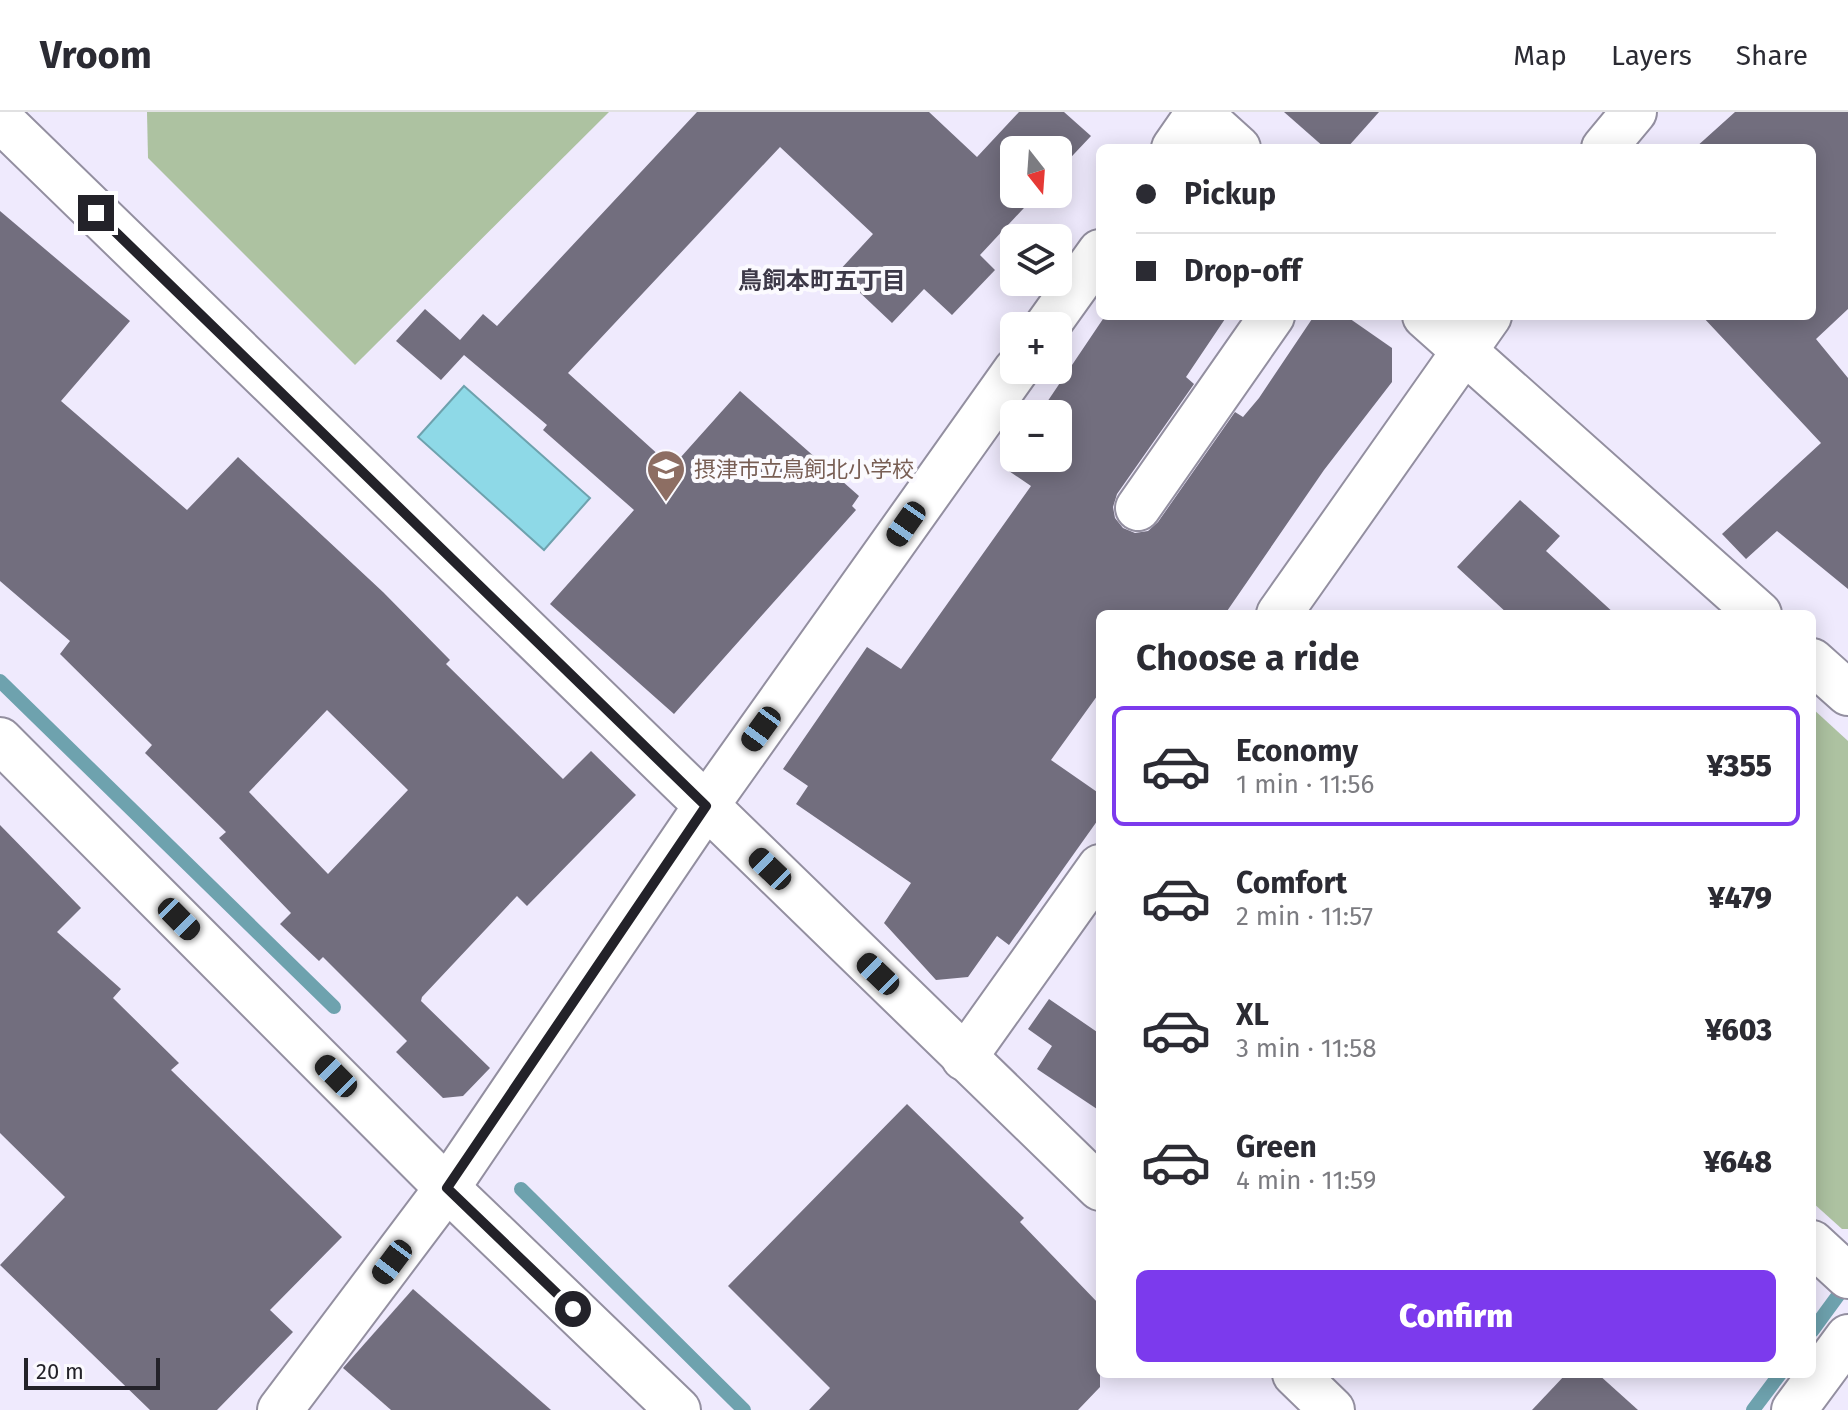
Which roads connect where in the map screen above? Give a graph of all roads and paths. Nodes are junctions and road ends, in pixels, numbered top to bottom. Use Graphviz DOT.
graph roads {
  1 [pos="1199,112"];
  2 [pos="1634,112"];
  3 [pos="6,122"];
  4 [pos="1177,144"];
  5 [pos="1234,144"];
  6 [pos="1607,144"];
  7 [pos="1096,258"];
  8 [pos="1057,312"];
  9 [pos="1269,320"];
  10 [pos="1429,320"];
  11 [pos="1486,320"];
  12 [pos="1464,352"];
  13 [pos="1006,384"];
  14 [pos="1138,508"];
  15 [pos="1282,610"];
  16 [pos="1754,610"];
  17 [pos="1816,665"];
  18 [pos="1848,693"];
  19 [pos="0,740"];
  20 [pos="706,806"];
  21 [pos="1096,873"];
  22 [pos="964,1058"];
  23 [pos="1096,1184"];
  24 [pos="447,1188"];
  25 [pos="1816,1247"];
  26 [pos="1848,1276"];
  27 [pos="1848,1337"];
  28 [pos="1299,1378"];
  29 [pos="280,1410"];
  30 [pos="678,1410"];
  31 [pos="1332,1410"];
  32 [pos="1794,1410"];
  1 -- 4 [label="street"];
  1 -- 5 [label="street"];
  2 -- 6 [label="street"];
  3 -- 20 [label="street"];
  7 -- 8 [label="street"];
  9 -- 14 [label="street"];
  10 -- 12 [label="street"];
  11 -- 12 [label="street"];
  12 -- 15 [label="street"];
  12 -- 16 [label="street"];
  13 -- 20 [label="street"];
  17 -- 18 [label="street"];
  19 -- 24 [label="street"];
  20 -- 22 [label="street"];
  20 -- 24 [label="street"];
  21 -- 22 [label="street"];
  22 -- 23 [label="street"];
  24 -- 29 [label="street"];
  24 -- 30 [label="street"];
  25 -- 26 [label="street"];
  27 -- 32 [label="street"];
  28 -- 31 [label="street"];
}
